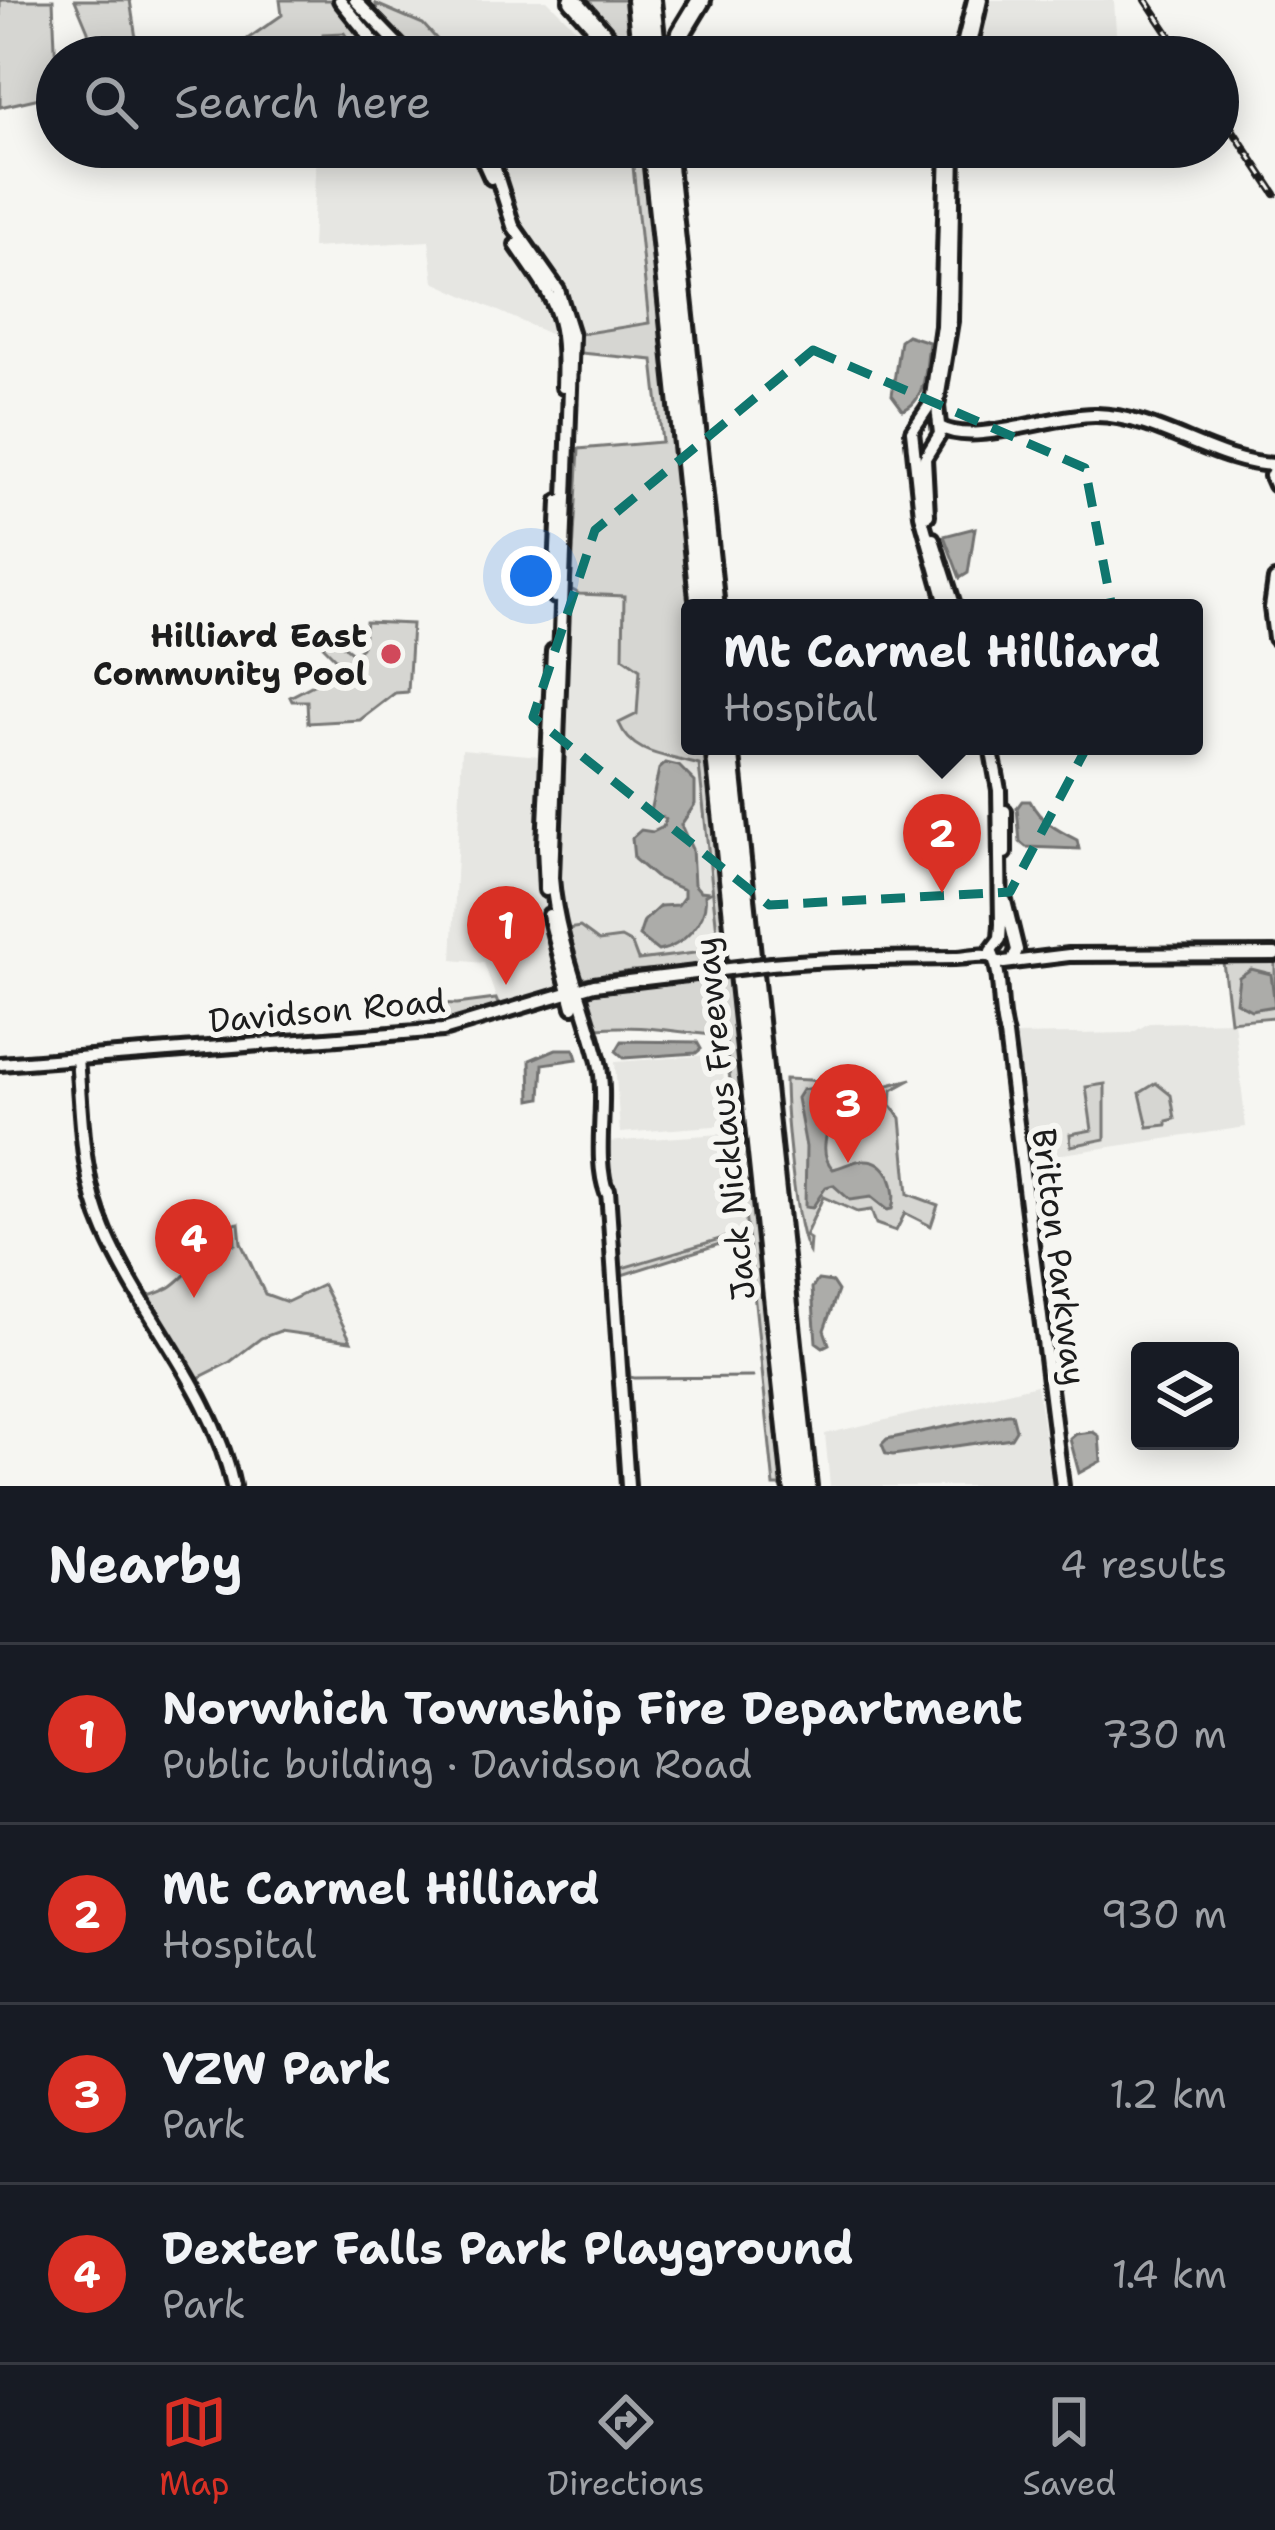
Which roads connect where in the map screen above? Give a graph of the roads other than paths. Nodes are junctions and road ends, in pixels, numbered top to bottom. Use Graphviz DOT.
graph roads {
  1 [pos="340,0"];
  2 [pos="356,0"];
  3 [pos="574,0"];
  4 [pos="636,0"];
  5 [pos="651,0"];
  6 [pos="701,0"];
  7 [pos="978,0"];
  8 [pos="369,36"];
  9 [pos="389,36"];
  10 [pos="605,36"];
  11 [pos="640,36"];
  12 [pos="654,36"];
  13 [pos="680,36"];
  14 [pos="969,36"];
  15 [pos="485,168"];
  16 [pos="494,168"];
  17 [pos="651,168"];
  18 [pos="670,168"];
  19 [pos="950,168"];
  20 [pos="951,168"];
  21 [pos="921,418"];
  22 [pos="936,433"];
  23 [pos="915,439"];
  24 [pos="1274,473"];
  25 [pos="1275,580"];
  26 [pos="699,599"];
  27 [pos="714,599"];
  28 [pos="948,599"];
  29 [pos="949,599"];
  30 [pos="1275,638"];
  31 [pos="716,755"];
  32 [pos="730,755"];
  33 [pos="996,755"];
  34 [pos="1006,942"];
  35 [pos="1275,954"];
  36 [pos="940,956"];
  37 [pos="1069,956"];
  38 [pos="1003,960"];
  39 [pos="572,990"];
  40 [pos="77,1058"];
  41 [pos="0,1064"];
  42 [pos="232,1486"];
  43 [pos="628,1486"];
  44 [pos="793,1486"];
  45 [pos="807,1486"];
  46 [pos="1062,1486"];
  1 -- 8 [label="main road"];
  2 -- 9 [label="main road"];
  3 -- 10 [label="highway"];
  4 -- 11 [label="highway"];
  5 -- 12 [label="highway"];
  6 -- 13 [label="highway"];
  7 -- 14 [label="main road"];
  15 -- 39 [label="main road"];
  16 -- 39 [label="main road"];
  17 -- 26 [label="highway"];
  18 -- 27 [label="highway"];
  19 -- 21 [label="main road"];
  20 -- 22 [label="main road"];
  21 -- 22 [label="main road"];
  21 -- 23 [label="main road"];
  22 -- 23 [label="main road"];
  22 -- 24 [label="main road"];
  22 -- 29 [label="main road"];
  23 -- 28 [label="main road"];
  25 -- 30 [label="main road"];
  31 -- 44 [label="highway, Jack Nicklaus Freeway"];
  32 -- 45 [label="highway, Jack Nicklaus Freeway"];
  33 -- 34 [label="main road"];
  34 -- 36 [label="main road, Davidson Road"];
  34 -- 37 [label="main road, Davidson Road"];
  34 -- 38 [label="main road"];
  34 -- 38 [label="main road"];
  35 -- 37 [label="main road, Davidson Road"];
  36 -- 38 [label="main road, Davidson Road"];
  36 -- 39 [label="main road, Davidson Road, bridge"];
  37 -- 38 [label="main road, Davidson Road"];
  38 -- 46 [label="main road, Britton Parkway"];
  39 -- 40 [label="main road, Davidson Road"];
  39 -- 43 [label="main road"];
  40 -- 41 [label="main road, Davidson Road"];
  40 -- 42 [label="main road"];
}
